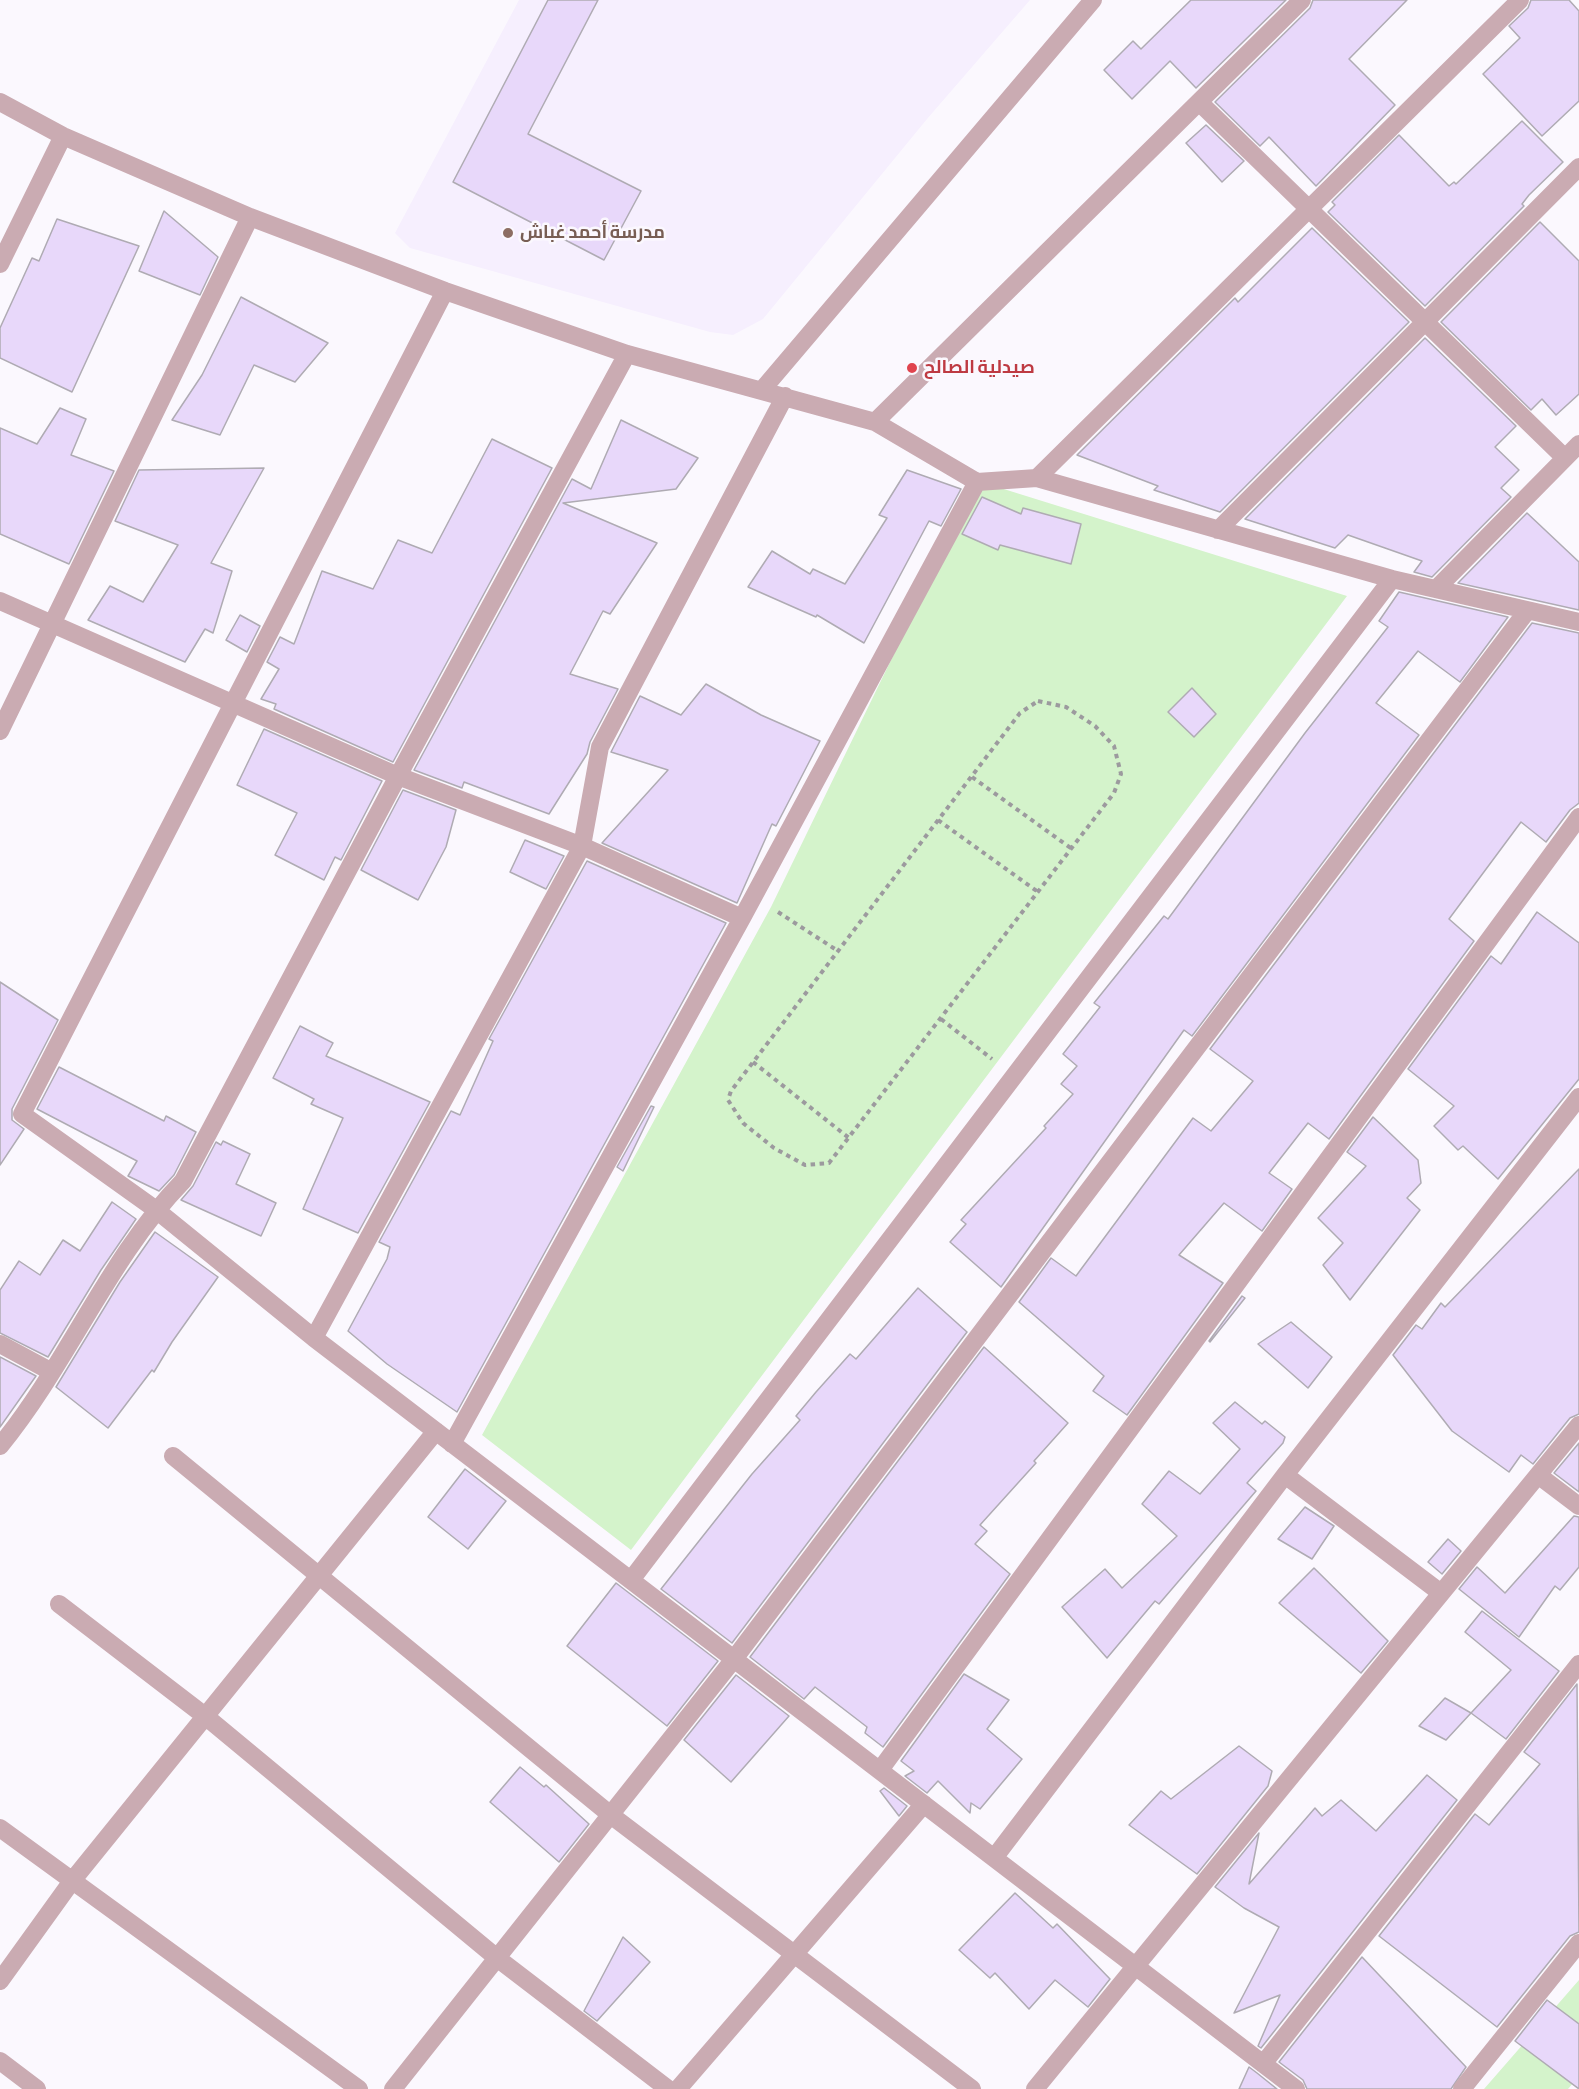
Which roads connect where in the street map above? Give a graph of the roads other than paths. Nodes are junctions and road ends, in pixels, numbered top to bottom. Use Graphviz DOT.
graph roads {
  1 [pos="1093,0"];
  2 [pos="1302,0"];
  3 [pos="1520,0"];
  4 [pos="0,102"];
  5 [pos="1199,102"];
  6 [pos="63,136"];
  7 [pos="1579,167"];
  8 [pos="1308,210"];
  9 [pos="250,217"];
  10 [pos="0,264"];
  11 [pos="445,291"];
  12 [pos="1423,323"];
  13 [pos="627,354"];
  14 [pos="762,390"];
  15 [pos="785,396"];
  16 [pos="875,422"];
  17 [pos="1579,444"];
  18 [pos="1564,458"];
  19 [pos="1037,478"];
  20 [pos="977,482"];
  21 [pos="1218,530"];
  22 [pos="1392,579"];
  23 [pos="1436,589"];
  24 [pos="0,601"];
  25 [pos="1527,611"];
  26 [pos="1579,622"];
  27 [pos="51,625"];
  28 [pos="231,705"];
  29 [pos="0,731"];
  30 [pos="398,776"];
  31 [pos="1579,817"];
  32 [pos="582,846"];
  33 [pos="741,918"];
  34 [pos="1579,1097"];
  35 [pos="156,1209"];
  36 [pos="314,1338"];
  37 [pos="0,1344"];
  38 [pos="52,1372"];
  39 [pos="1579,1425"];
  40 [pos="436,1431"];
  41 [pos="452,1444"];
  42 [pos="0,1446"];
  43 [pos="173,1456"];
  44 [pos="1285,1475"];
  45 [pos="1538,1475"];
  46 [pos="1579,1506"];
  47 [pos="321,1575"];
  48 [pos="631,1580"];
  49 [pos="1441,1593"];
  50 [pos="59,1604"];
  51 [pos="734,1659"];
  52 [pos="1579,1664"];
  53 [pos="205,1716"];
  54 [pos="880,1770"];
  55 [pos="924,1804"];
  56 [pos="612,1816"];
  57 [pos="0,1828"];
  58 [pos="994,1858"];
  59 [pos="72,1881"];
  60 [pos="1579,1943"];
  61 [pos="795,1953"];
  62 [pos="497,1958"];
  63 [pos="1135,1966"];
  64 [pos="0,1981"];
  65 [pos="0,2061"];
  66 [pos="1263,2064"];
  67 [pos="37,2089"];
  68 [pos="359,2089"];
  69 [pos="393,2089"];
  70 [pos="668,2089"];
  71 [pos="678,2089"];
  72 [pos="972,2089"];
  73 [pos="1035,2089"];
  74 [pos="1296,2089"];
  75 [pos="1462,2089"];
  1 -- 14 [label="street"];
  2 -- 5 [label="street"];
  3 -- 8 [label="street"];
  4 -- 6 [label="street"];
  5 -- 8 [label="street"];
  5 -- 16 [label="street"];
  6 -- 9 [label="street"];
  6 -- 10 [label="street"];
  7 -- 12 [label="street"];
  8 -- 12 [label="street"];
  8 -- 19 [label="street"];
  9 -- 11 [label="street"];
  9 -- 27 [label="street"];
  11 -- 13 [label="street"];
  11 -- 28 [label="street"];
  12 -- 18 [label="street"];
  12 -- 21 [label="street"];
  13 -- 14 [label="street"];
  13 -- 30 [label="street"];
  14 -- 15 [label="street"];
  15 -- 16 [label="street"];
  15 -- 32 [label="street"];
  16 -- 20 [label="street"];
  17 -- 18 [label="street"];
  18 -- 23 [label="street"];
  19 -- 20 [label="street"];
  19 -- 21 [label="street"];
  20 -- 33 [label="street"];
  21 -- 22 [label="street"];
  22 -- 23 [label="street"];
  22 -- 48 [label="street"];
  23 -- 25 [label="street"];
  24 -- 27 [label="street"];
  25 -- 26 [label="street"];
  25 -- 51 [label="street"];
  27 -- 28 [label="street"];
  27 -- 29 [label="street"];
  28 -- 30 [label="street"];
  28 -- 35 [label="street"];
  30 -- 32 [label="street"];
  30 -- 35 [label="street"];
  31 -- 54 [label="street"];
  32 -- 33 [label="street"];
  32 -- 36 [label="street"];
  33 -- 41 [label="street"];
  34 -- 44 [label="street"];
  35 -- 36 [label="street"];
  35 -- 38 [label="street"];
  36 -- 40 [label="street"];
  37 -- 38 [label="street"];
  38 -- 42 [label="street"];
  39 -- 45 [label="street"];
  40 -- 41 [label="street"];
  40 -- 47 [label="street"];
  41 -- 48 [label="street"];
  43 -- 47 [label="street"];
  44 -- 49 [label="street"];
  44 -- 58 [label="street"];
  45 -- 46 [label="street"];
  45 -- 49 [label="street"];
  47 -- 53 [label="street"];
  47 -- 56 [label="street"];
  48 -- 51 [label="street"];
  49 -- 63 [label="street"];
  50 -- 53 [label="street"];
  51 -- 54 [label="street"];
  51 -- 56 [label="street"];
  52 -- 66 [label="street"];
  53 -- 59 [label="street"];
  53 -- 62 [label="street"];
  54 -- 55 [label="street"];
  55 -- 58 [label="street"];
  55 -- 61 [label="street"];
  56 -- 61 [label="street"];
  56 -- 62 [label="street"];
  57 -- 59 [label="street"];
  58 -- 63 [label="street"];
  59 -- 64 [label="street"];
  59 -- 68 [label="street"];
  60 -- 75 [label="street"];
  61 -- 71 [label="street"];
  61 -- 72 [label="street"];
  62 -- 69 [label="street"];
  62 -- 70 [label="street"];
  63 -- 66 [label="street"];
  63 -- 73 [label="street"];
  65 -- 67 [label="street"];
  66 -- 74 [label="street"];
}
